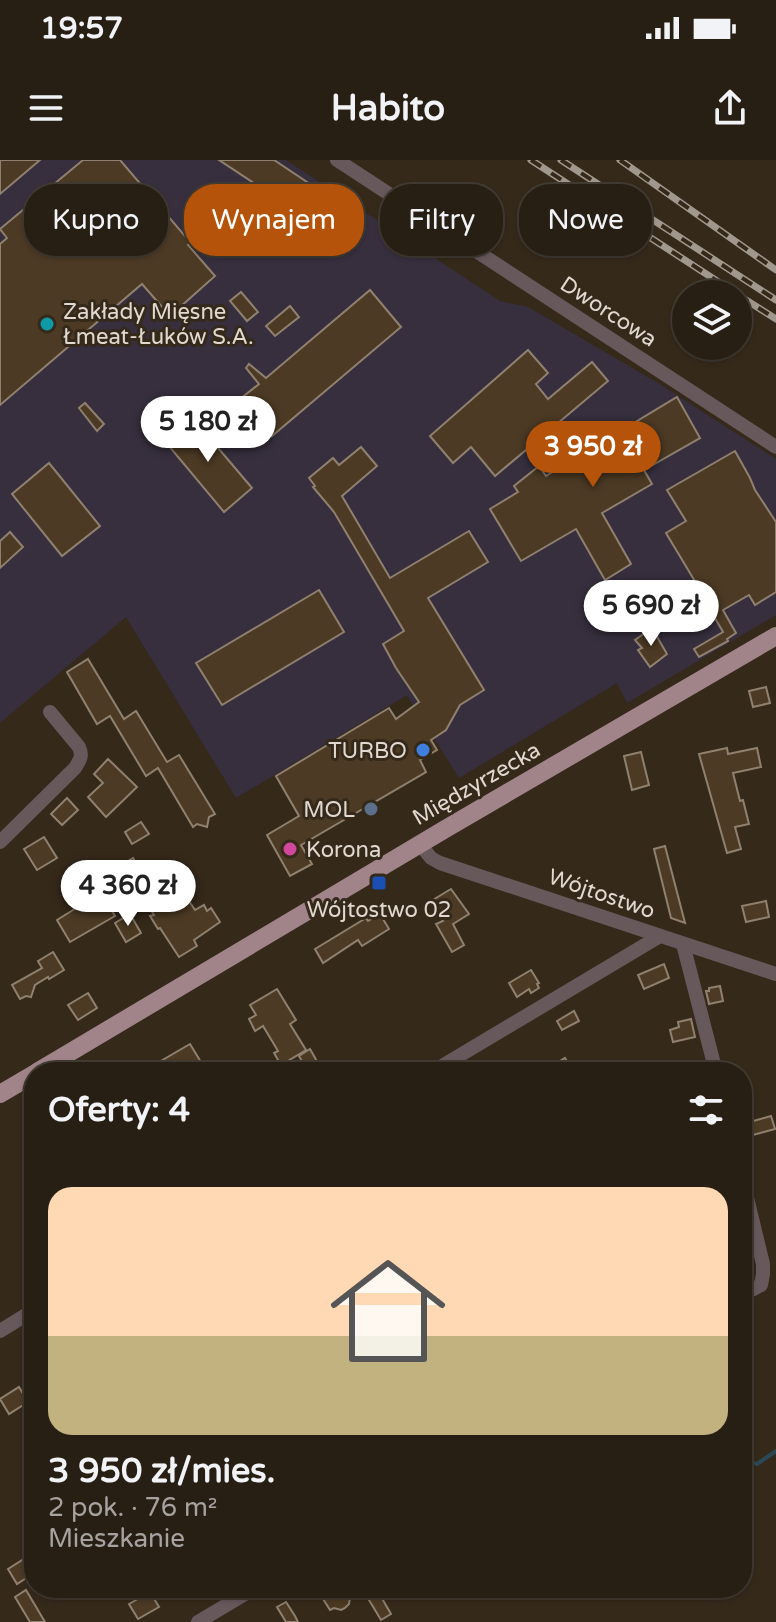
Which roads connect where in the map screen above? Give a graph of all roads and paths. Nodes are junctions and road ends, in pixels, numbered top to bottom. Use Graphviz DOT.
graph roads {
  1 [pos="337,160"];
  2 [pos="776,447"];
  3 [pos="776,636"];
  4 [pos="50,712"];
  5 [pos="0,842"];
  6 [pos="420,844"];
  7 [pos="660,936"];
  8 [pos="683,944"];
  9 [pos="776,974"];
  10 [pos="53,1062"];
  11 [pos="449,1062"];
  12 [pos="713,1062"];
  13 [pos="24,1080"];
  14 [pos="0,1094"];
  15 [pos="752,1218"];
  16 [pos="752,1290"];
  17 [pos="24,1316"];
  18 [pos="0,1331"];
  19 [pos="238,1598"];
  20 [pos="198,1622"];
  1 -- 2 [label="street, Dworcowa"];
  3 -- 6 [label="main road, Międzyrzecka"];
  4 -- 5 [label="street"];
  6 -- 7 [label="street, Wójtostwo"];
  6 -- 10 [label="main road, Międzyrzecka"];
  7 -- 8 [label="street, Wójtostwo"];
  7 -- 11 [label="street"];
  8 -- 9 [label="street, Wójtostwo"];
  8 -- 12 [label="street"];
  13 -- 14 [label="main road, Międzyrzecka"];
  15 -- 16 [label="street"];
  17 -- 18 [label="street"];
  19 -- 20 [label="street"];
}
